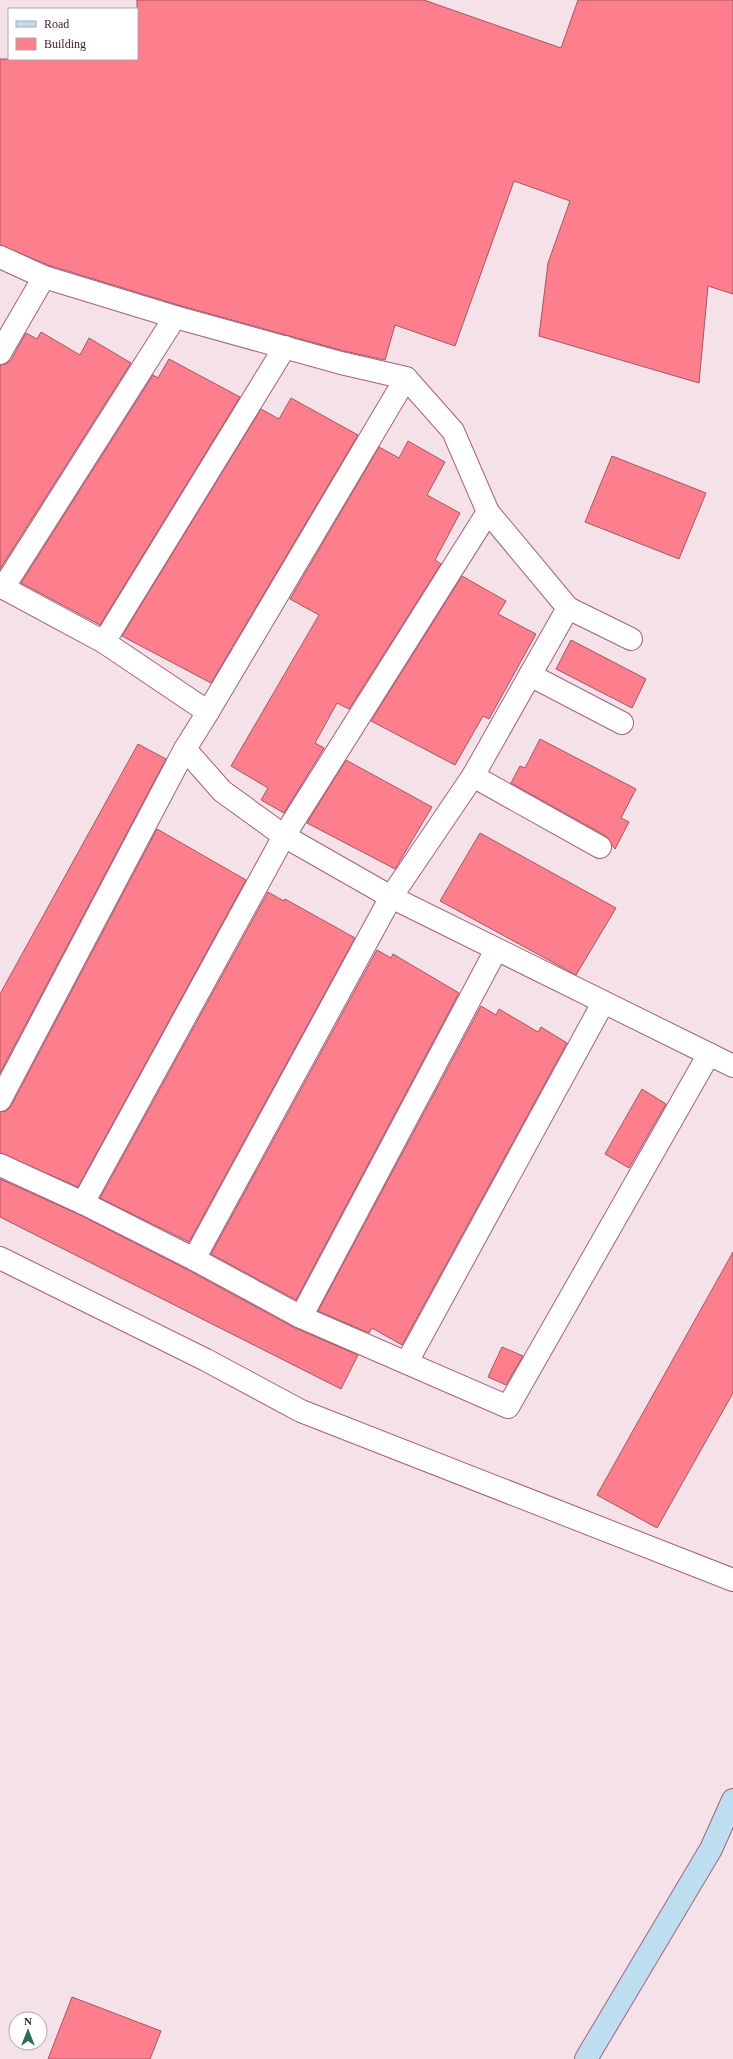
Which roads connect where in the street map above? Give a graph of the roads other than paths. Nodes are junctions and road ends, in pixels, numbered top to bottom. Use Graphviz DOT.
graph roads {
  1 [pos="0,257"];
  2 [pos="44,277"];
  3 [pos="175,317"];
  4 [pos="285,347"];
  5 [pos="0,353"];
  6 [pos="406,378"];
  7 [pos="488,512"];
  8 [pos="1,587"];
  9 [pos="568,608"];
  10 [pos="631,639"];
  11 [pos="104,642"];
  12 [pos="530,675"];
  13 [pos="208,712"];
  14 [pos="622,723"];
  15 [pos="185,749"];
  16 [pos="474,776"];
  17 [pos="284,836"];
  18 [pos="600,846"];
  19 [pos="392,897"];
  20 [pos="496,950"];
  21 [pos="603,1003"];
  22 [pos="709,1054"];
  23 [pos="733,1066"];
  24 [pos="0,1100"];
  25 [pos="0,1165"];
  26 [pos="83,1203"];
  27 [pos="0,1258"];
  28 [pos="194,1259"];
  29 [pos="301,1317"];
  30 [pos="407,1362"];
  31 [pos="733,1580"];
  32 [pos="733,1800"];
  33 [pos="586,2059"];
  1 -- 2 [label="street"];
  2 -- 3 [label="street"];
  2 -- 5 [label="street"];
  3 -- 4 [label="street"];
  3 -- 8 [label="street"];
  4 -- 6 [label="street"];
  4 -- 11 [label="street"];
  6 -- 7 [label="street"];
  6 -- 13 [label="street"];
  7 -- 9 [label="street"];
  7 -- 17 [label="street"];
  8 -- 11 [label="street"];
  9 -- 10 [label="street"];
  9 -- 12 [label="street"];
  11 -- 13 [label="street"];
  12 -- 14 [label="street"];
  12 -- 16 [label="street"];
  13 -- 15 [label="street"];
  15 -- 17 [label="street"];
  15 -- 24 [label="street"];
  16 -- 18 [label="street"];
  16 -- 19 [label="street"];
  17 -- 19 [label="street"];
  17 -- 26 [label="street"];
  19 -- 20 [label="street"];
  19 -- 28 [label="street"];
  20 -- 21 [label="street"];
  20 -- 29 [label="street"];
  21 -- 22 [label="street"];
  21 -- 30 [label="street"];
  22 -- 23 [label="street"];
  22 -- 30 [label="street"];
  25 -- 26 [label="street"];
  26 -- 28 [label="street"];
  27 -- 31 [label="street"];
  28 -- 29 [label="street"];
  29 -- 30 [label="street"];
  32 -- 33 [label="street"];
}
